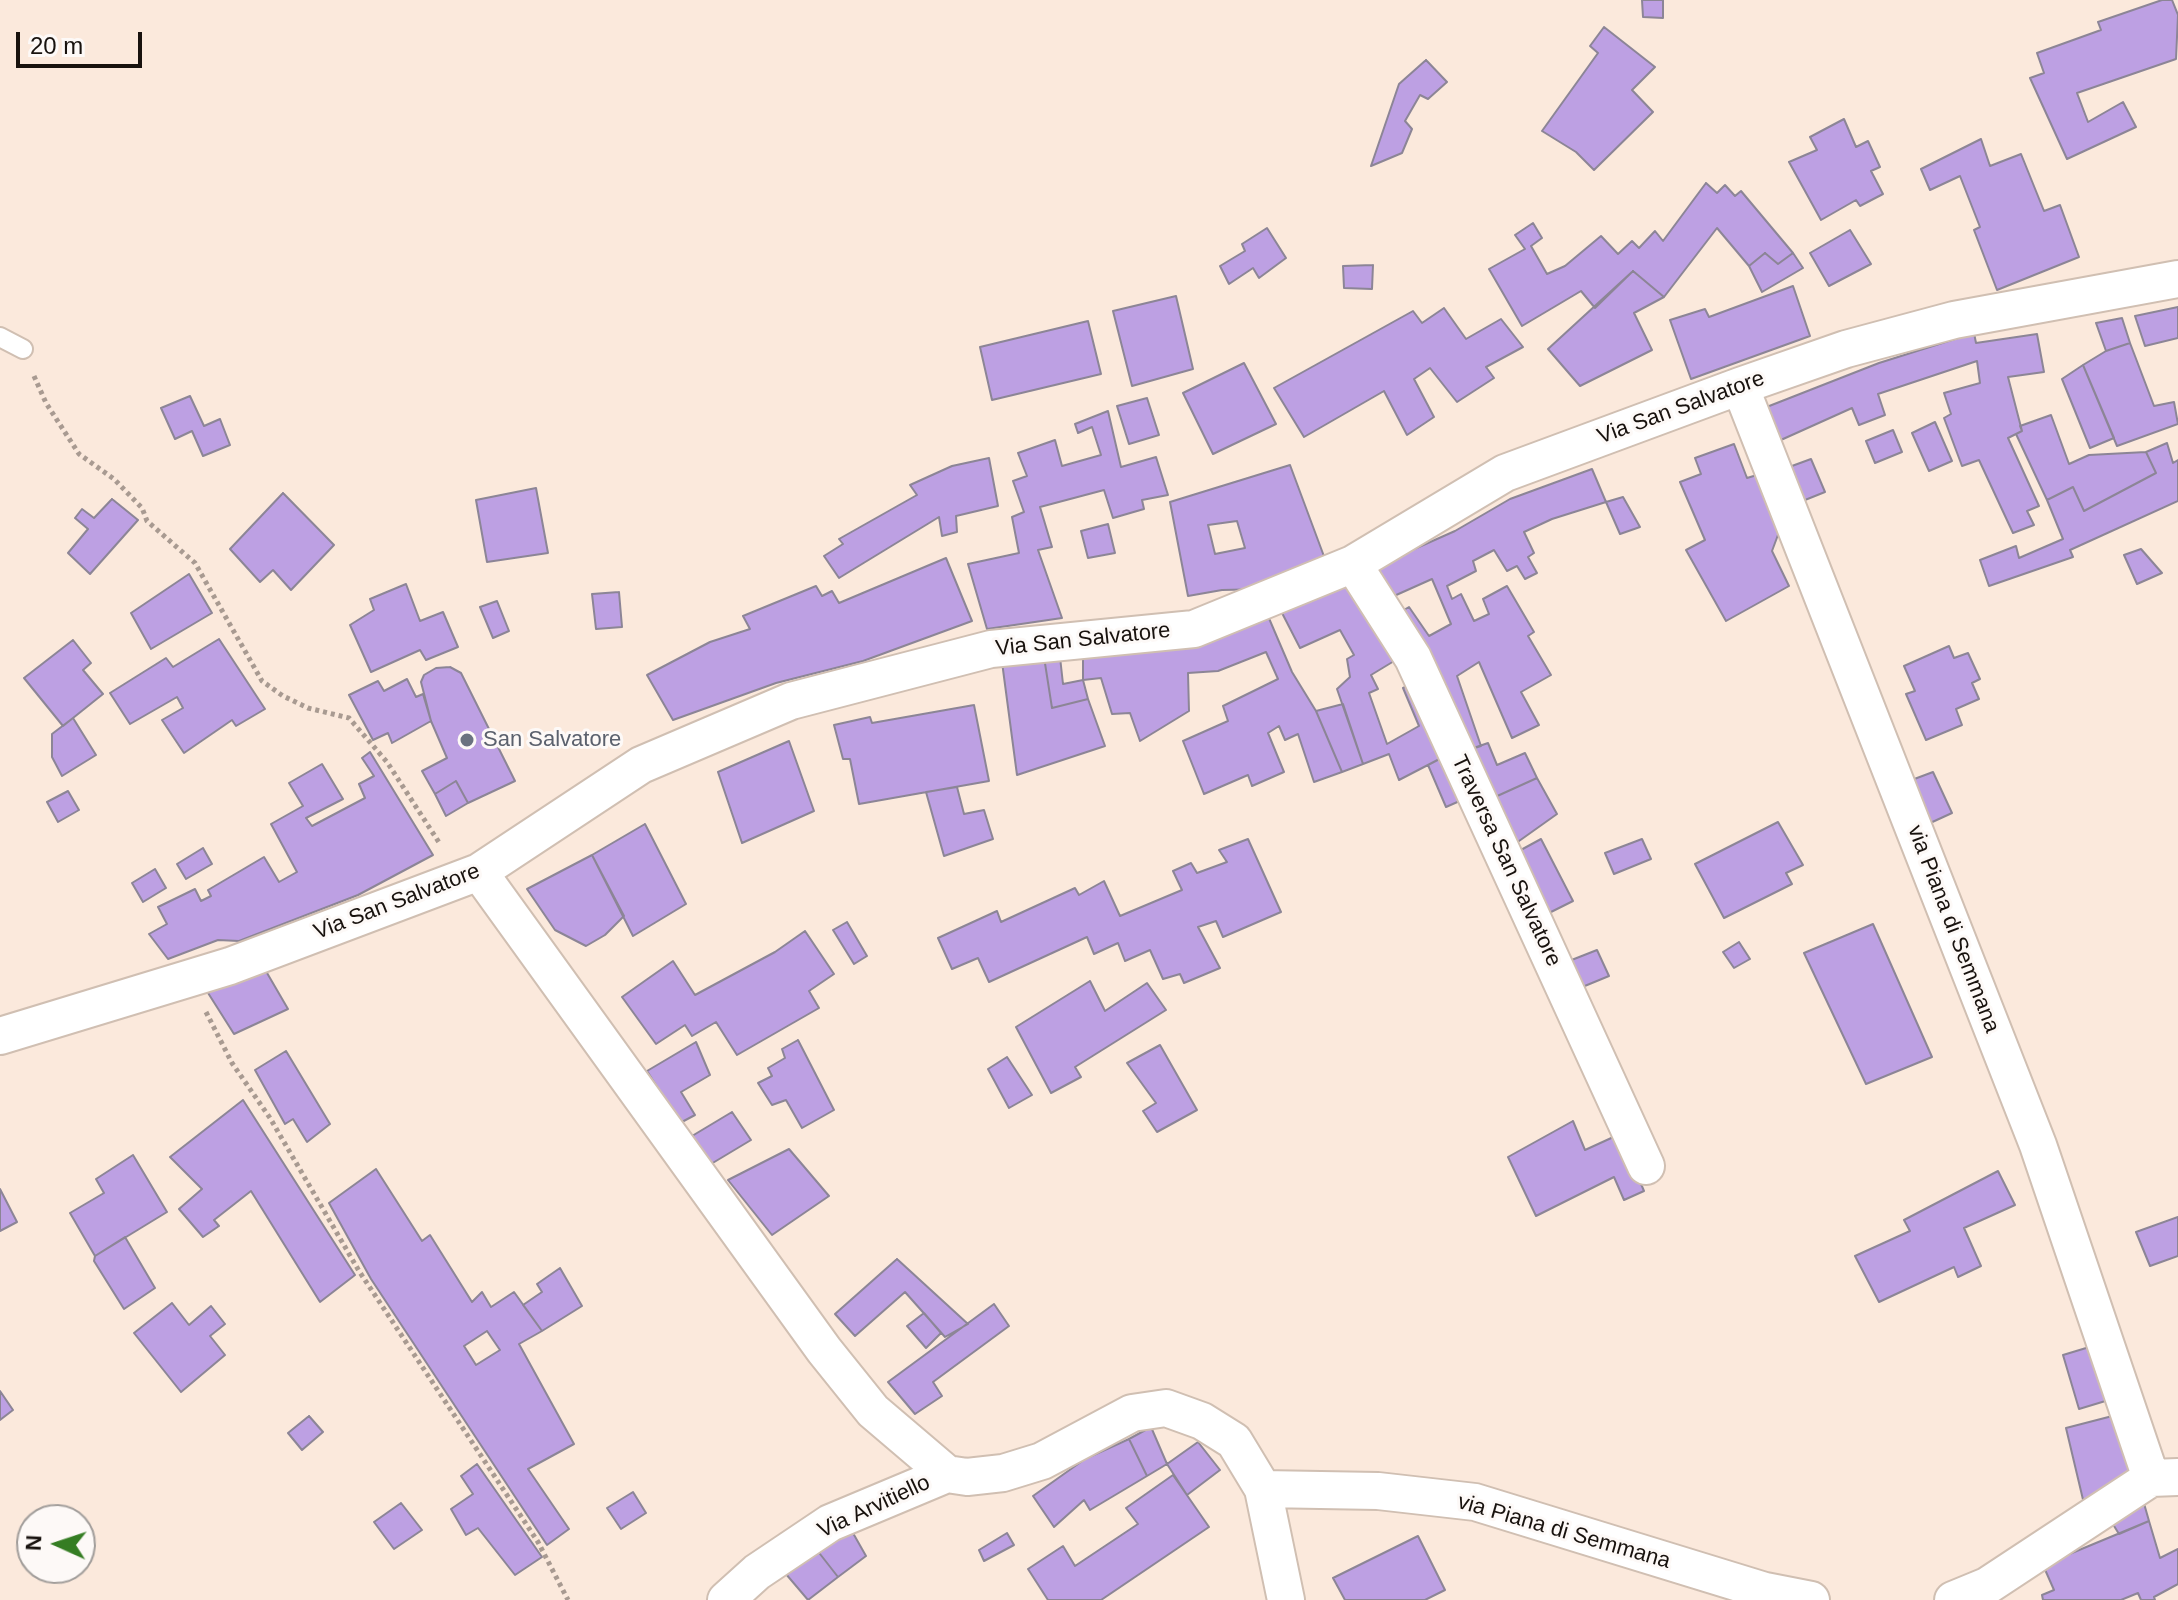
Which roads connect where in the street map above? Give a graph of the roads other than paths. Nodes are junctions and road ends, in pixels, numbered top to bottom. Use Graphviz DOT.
graph roads {
  1 [pos="2178,279"];
  2 [pos="0,337"];
  3 [pos="23,349"];
  4 [pos="1740,386"];
  5 [pos="1353,564"];
  6 [pos="470,876"];
  7 [pos="0,1036"];
  8 [pos="1646,1166"];
  9 [pos="947,1474"];
  10 [pos="2165,1478"];
  11 [pos="1263,1489"];
  12 [pos="726,1600"];
  13 [pos="1286,1600"];
  14 [pos="1811,1600"];
  15 [pos="1953,1600"];
  1 -- 4 [label="street, Via San Salvatore"];
  2 -- 3 [label="lane"];
  4 -- 5 [label="street, Via San Salvatore"];
  4 -- 10 [label="street, via Piana di Semmana"];
  5 -- 6 [label="street, Via San Salvatore"];
  5 -- 8 [label="street, Traversa San Salvatore"];
  6 -- 7 [label="street, Via San Salvatore"];
  6 -- 9 [label="street"];
  9 -- 11 [label="street"];
  9 -- 12 [label="street, Via Arvitiello"];
  10 -- 15 [label="street, via Piana di Semmana"];
  11 -- 13 [label="street"];
  11 -- 14 [label="street, via Piana di Semmana"];
}
